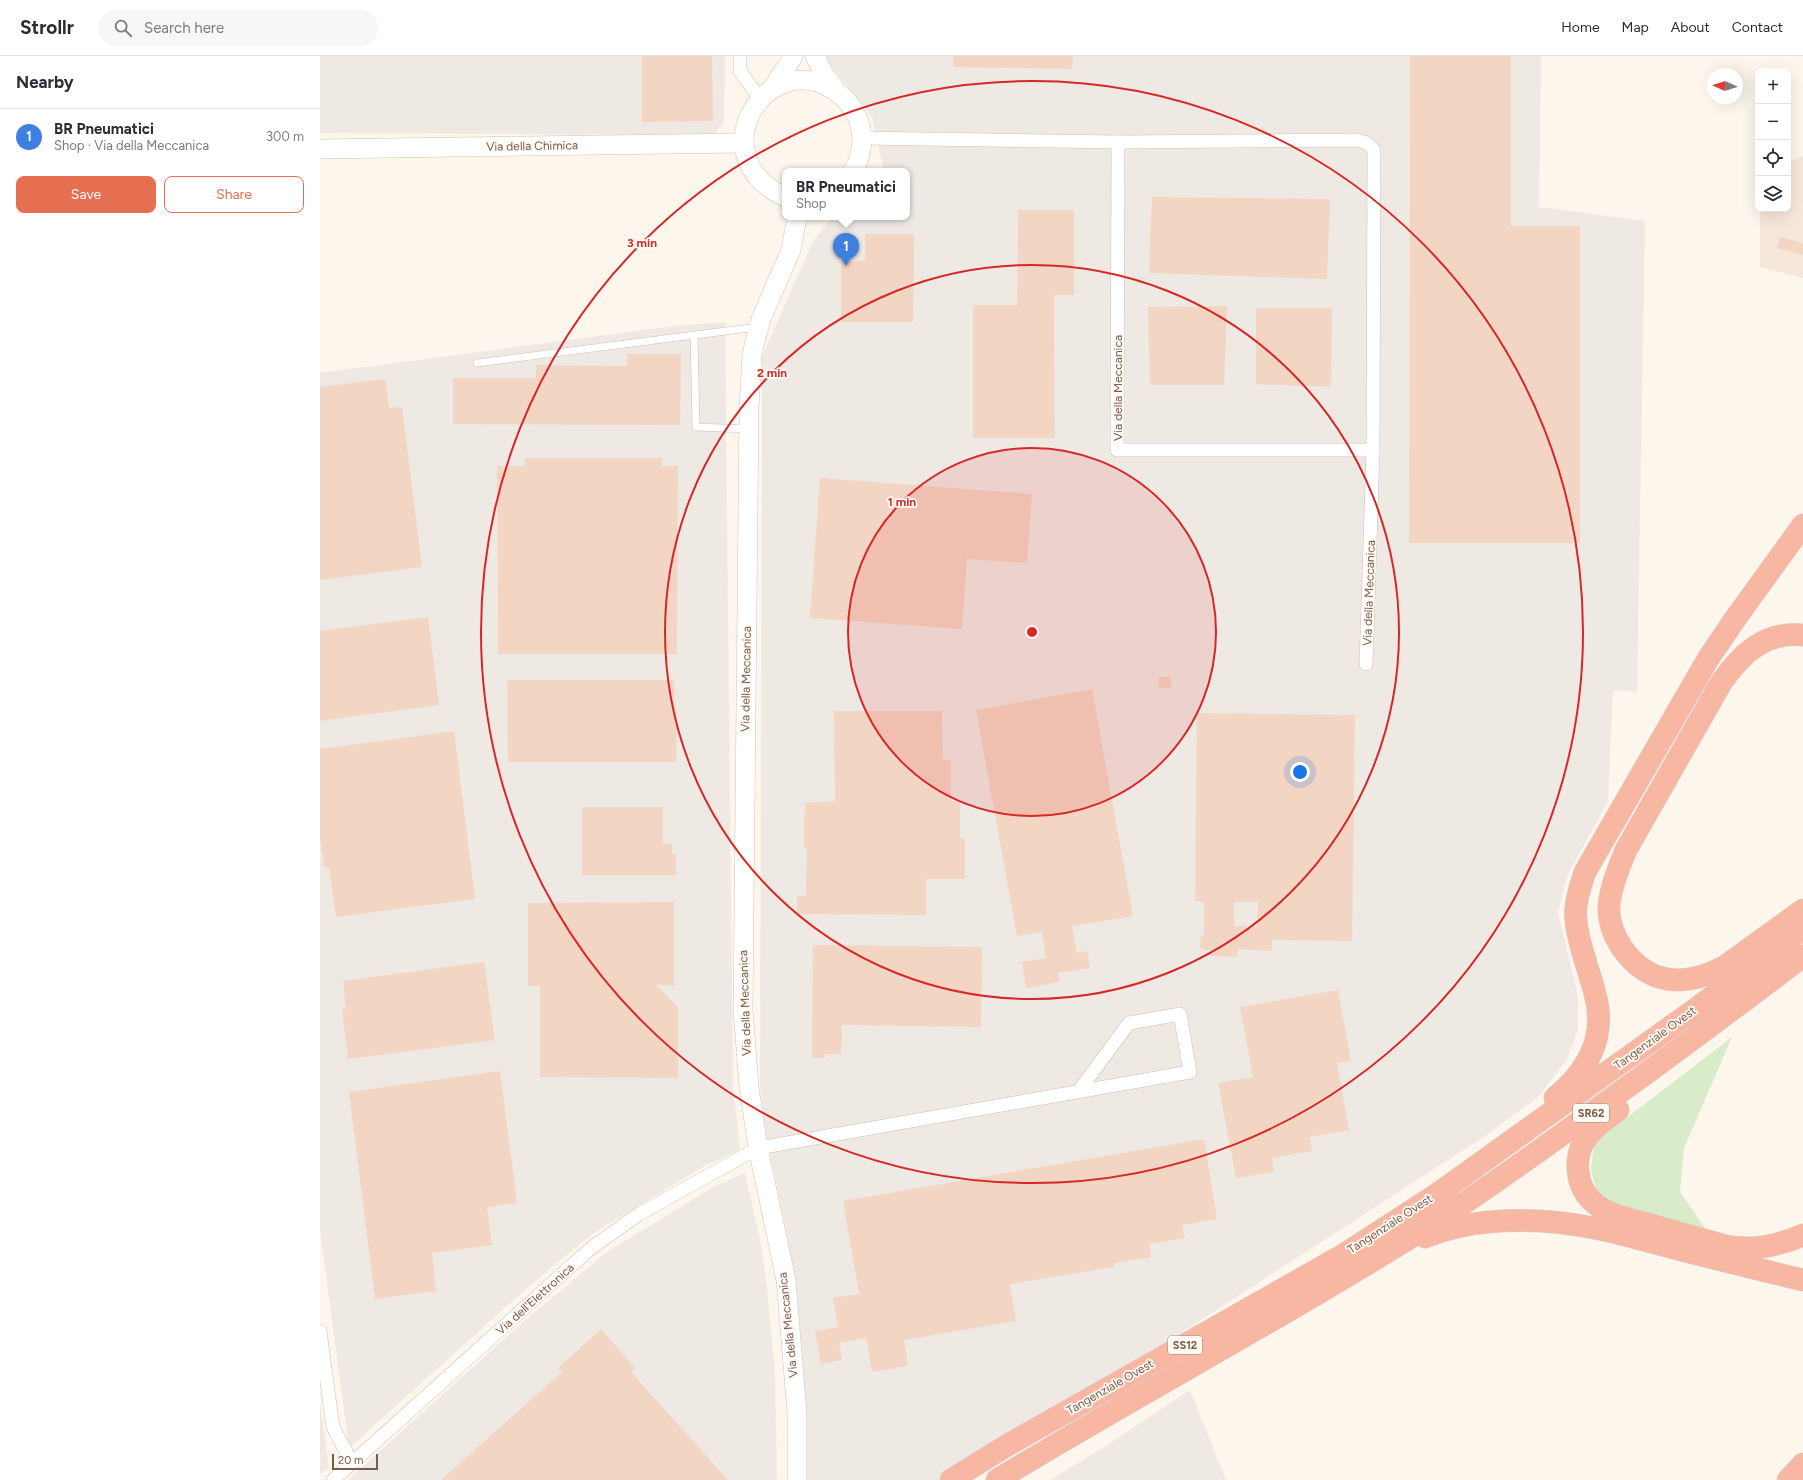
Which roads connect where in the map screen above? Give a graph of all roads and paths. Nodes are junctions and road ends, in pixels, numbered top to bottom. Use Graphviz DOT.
graph roads {
  1 [pos="740,56"];
  2 [pos="793,56"];
  3 [pos="815,56"];
  4 [pos="837,91"];
  5 [pos="766,94"];
  6 [pos="862,138"];
  7 [pos="1118,142"];
  8 [pos="744,143"];
  9 [pos="320,149"];
  10 [pos="855,168"];
  11 [pos="782,196"];
  12 [pos="797,220"];
  13 [pos="759,327"];
  14 [pos="694,336"];
  15 [pos="477,362"];
  16 [pos="749,429"];
  17 [pos="1373,450"];
  18 [pos="1803,525"];
  19 [pos="1803,635"];
  20 [pos="1366,664"];
  21 [pos="1803,910"];
  22 [pos="1803,929"];
  23 [pos="1803,957"];
  24 [pos="1078,1092"];
  25 [pos="758,1148"];
  26 [pos="1436,1195"];
  27 [pos="1803,1235"];
  28 [pos="1372,1259"];
  29 [pos="1803,1280"];
  30 [pos="320,1331"];
  31 [pos="352,1464"];
  32 [pos="1803,1464"];
  33 [pos="333,1480"];
  34 [pos="797,1480"];
  35 [pos="951,1480"];
  36 [pos="997,1480"];
  37 [pos="1788,1480"];
  1 -- 5 [label="street"];
  2 -- 5 [label="street"];
  3 -- 4 [label="street"];
  4 -- 5 [label="street"];
  4 -- 6 [label="street"];
  5 -- 8 [label="street"];
  6 -- 7 [label="street, Via della Meccanica"];
  6 -- 10 [label="street"];
  7 -- 17 [label="street, Via della Meccanica"];
  7 -- 17 [label="street, Via della Meccanica"];
  8 -- 9 [label="street, Via della Chimica"];
  8 -- 11 [label="street"];
  12 -- 13 [label="street, Via della Meccanica"];
  13 -- 14 [label="lane"];
  13 -- 16 [label="street, Via della Meccanica"];
  14 -- 15 [label="lane"];
  14 -- 16 [label="lane"];
  16 -- 25 [label="street, Via della Meccanica"];
  17 -- 20 [label="street, Via della Meccanica"];
  18 -- 26 [label="highway"];
  19 -- 21 [label="highway"];
  22 -- 26 [label="highway, Tangenziale Ovest / SR62"];
  23 -- 27 [label="highway"];
  23 -- 28 [label="highway, Tangenziale Ovest / SR62"];
  24 -- 24 [label="street"];
  24 -- 25 [label="street"];
  25 -- 31 [label="street, Via dell'Elettronica"];
  25 -- 34 [label="street, Via della Meccanica"];
  26 -- 35 [label="highway, Tangenziale Ovest / SS12"];
  28 -- 29 [label="highway"];
  28 -- 36 [label="highway, Tangenziale Ovest / SS12"];
  30 -- 31 [label="street"];
  31 -- 33 [label="street, Via dell'Elettronica"];
  32 -- 37 [label="highway"];
}
